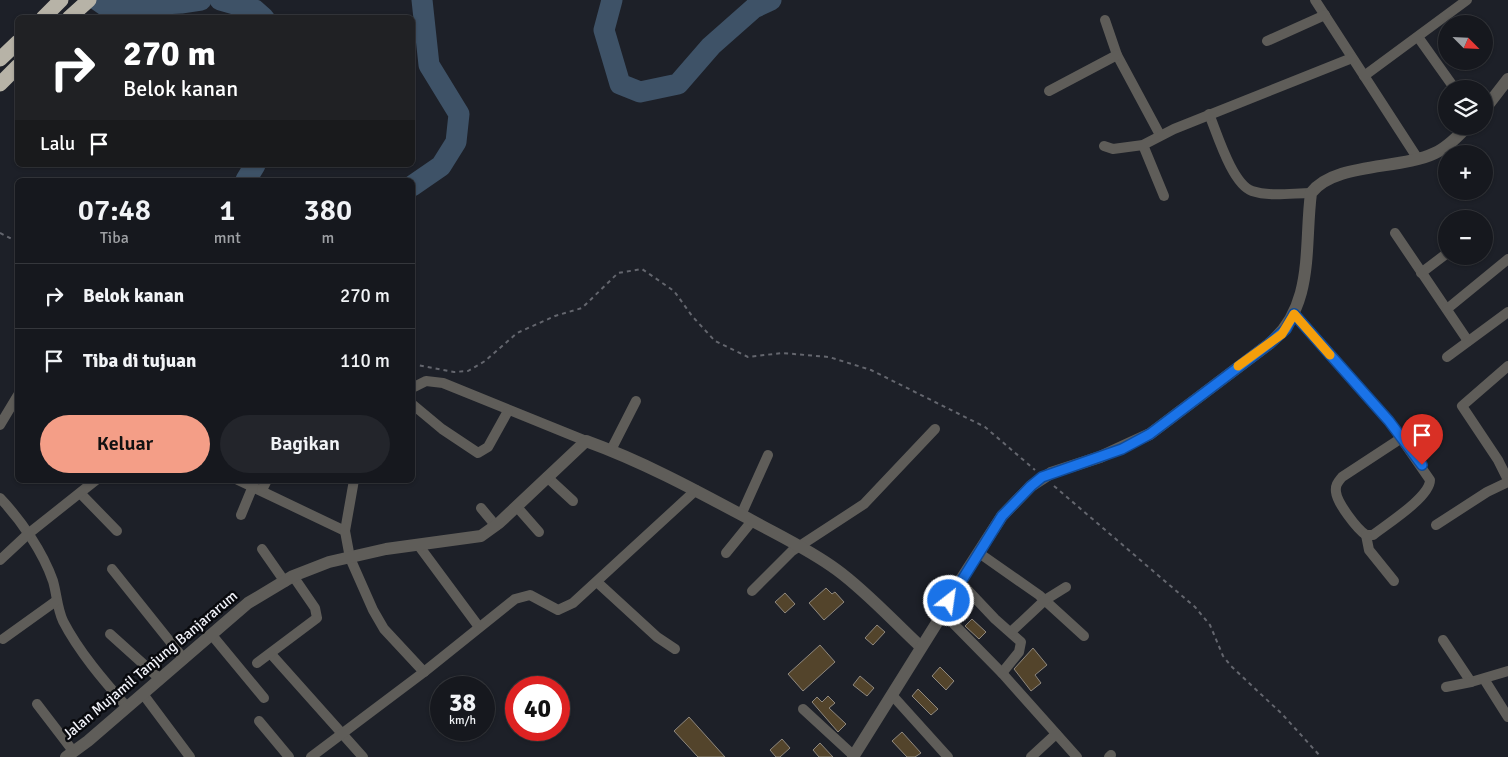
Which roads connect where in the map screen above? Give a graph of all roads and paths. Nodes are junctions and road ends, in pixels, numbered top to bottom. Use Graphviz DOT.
graph roads {
  1 [pos="61,0"];
  2 [pos="89,0"];
  3 [pos="1315,0"];
  4 [pos="1467,0"];
  5 [pos="1325,14"];
  6 [pos="46,15"];
  7 [pos="73,15"];
  8 [pos="1105,20"];
  9 [pos="1418,37"];
  10 [pos="1267,41"];
  11 [pos="15,44"];
  12 [pos="1118,55"];
  13 [pos="1352,58"];
  14 [pos="0,59"];
  15 [pos="15,69"];
  16 [pos="1364,76"];
  17 [pos="1449,80"];
  18 [pos="1508,80"];
  19 [pos="0,84"];
  20 [pos="1049,91"];
  21 [pos="1493,99"];
  22 [pos="1209,114"];
  23 [pos="1160,135"];
  24 [pos="1458,135"];
  25 [pos="1143,145"];
  26 [pos="1104,146"];
  27 [pos="1418,159"];
  28 [pos="1311,193"];
  29 [pos="1164,196"];
  30 [pos="0,233"];
  31 [pos="1395,233"];
  32 [pos="15,240"];
  33 [pos="1508,259"];
  34 [pos="1438,260"];
  35 [pos="1421,274"];
  36 [pos="1447,309"];
  37 [pos="1508,312"];
  38 [pos="1294,314"];
  39 [pos="1468,341"];
  40 [pos="1446,357"];
  41 [pos="415,365"];
  42 [pos="1508,366"];
  43 [pos="415,386"];
  44 [pos="15,400"];
  45 [pos="636,400"];
  46 [pos="415,406"];
  47 [pos="508,411"];
  48 [pos="0,425"];
  49 [pos="935,429"];
  50 [pos="1400,439"];
  51 [pos="586,441"];
  52 [pos="611,450"];
  53 [pos="768,455"];
  54 [pos="547,477"];
  55 [pos="1037,481"];
  56 [pos="1508,481"];
  57 [pos="93,483"];
  58 [pos="246,483"];
  59 [pos="264,483"];
  60 [pos="353,483"];
  61 [pos="258,488"];
  62 [pos="696,490"];
  63 [pos="81,494"];
  64 [pos="0,498"];
  65 [pos="573,501"];
  66 [pos="517,507"];
  67 [pos="481,508"];
  68 [pos="241,515"];
  69 [pos="746,518"];
  70 [pos="1436,525"];
  71 [pos="496,526"];
  72 [pos="117,531"];
  73 [pos="345,531"];
  74 [pos="539,532"];
  75 [pos="28,534"];
  76 [pos="1366,535"];
  77 [pos="420,546"];
  78 [pos="800,547"];
  79 [pos="262,549"];
  80 [pos="726,553"];
  81 [pos="979,553"];
  82 [pos="350,558"];
  83 [pos="0,560"];
  84 [pos="112,569"];
  85 [pos="289,579"];
  86 [pos="1394,581"];
  87 [pos="597,582"];
  88 [pos="960,582"];
  89 [pos="1066,587"];
  90 [pos="752,591"];
  91 [pos="1045,600"];
  92 [pos="56,601"];
  93 [pos="943,613"];
  94 [pos="479,627"];
  95 [pos="1012,632"];
  96 [pos="110,634"];
  97 [pos="211,634"];
  98 [pos="1084,636"];
  99 [pos="3,639"];
  100 [pos="1443,640"];
  101 [pos="921,646"];
  102 [pos="675,648"];
  103 [pos="271,654"];
  104 [pos="184,659"];
  105 [pos="257,663"];
  106 [pos="1508,671"];
  107 [pos="424,672"];
  108 [pos="1002,673"];
  109 [pos="1484,678"];
  110 [pos="160,679"];
  111 [pos="1470,682"];
  112 [pos="1446,687"];
  113 [pos="143,694"];
  114 [pos="892,695"];
  115 [pos="264,698"];
  116 [pos="37,704"];
  117 [pos="127,707"];
  118 [pos="803,709"];
  119 [pos="1508,717"];
  120 [pos="259,721"];
  121 [pos="342,733"];
  122 [pos="1056,734"];
  123 [pos="69,754"];
  124 [pos="185,755"];
  125 [pos="854,756"];
  126 [pos="289,757"];
  127 [pos="311,757"];
  128 [pos="363,757"];
  129 [pos="948,757"];
  130 [pos="1031,757"];
  131 [pos="1077,757"];
  132 [pos="1320,757"];
  1 -- 6 [label="highway"];
  2 -- 7 [label="highway"];
  3 -- 5 [label="street"];
  4 -- 9 [label="street"];
  5 -- 10 [label="street"];
  5 -- 13 [label="street"];
  8 -- 12 [label="street"];
  9 -- 16 [label="street"];
  9 -- 17 [label="street"];
  11 -- 14 [label="highway"];
  12 -- 20 [label="street"];
  12 -- 23 [label="street"];
  13 -- 16 [label="street"];
  13 -- 22 [label="street"];
  15 -- 19 [label="highway"];
  16 -- 27 [label="street"];
  18 -- 21 [label="street"];
  22 -- 23 [label="street"];
  22 -- 28 [label="street"];
  23 -- 25 [label="street"];
  24 -- 27 [label="street"];
  25 -- 26 [label="street"];
  25 -- 29 [label="street"];
  27 -- 28 [label="street"];
  28 -- 38 [label="street"];
  30 -- 32 [label="path"];
  31 -- 35 [label="street"];
  33 -- 36 [label="street"];
  34 -- 35 [label="street"];
  35 -- 36 [label="street"];
  36 -- 39 [label="street"];
  37 -- 39 [label="street"];
  38 -- 50 [label="street"];
  38 -- 55 [label="street"];
  39 -- 40 [label="street"];
  41 -- 55 [label="path"];
  42 -- 56 [label="street"];
  43 -- 47 [label="street"];
  44 -- 48 [label="street"];
  45 -- 52 [label="street"];
  46 -- 47 [label="street"];
  47 -- 51 [label="street"];
  49 -- 78 [label="street"];
  50 -- 76 [label="street"];
  50 -- 76 [label="street"];
  51 -- 52 [label="street"];
  51 -- 54 [label="street, Jalan Mujamil Tanjung Banjararum"];
  52 -- 62 [label="street"];
  53 -- 69 [label="street"];
  54 -- 65 [label="street"];
  54 -- 66 [label="street, Jalan Mujamil Tanjung Banjararum"];
  55 -- 81 [label="street"];
  55 -- 132 [label="path"];
  56 -- 70 [label="street"];
  57 -- 63 [label="street"];
  58 -- 61 [label="street"];
  59 -- 61 [label="street"];
  60 -- 73 [label="street"];
  61 -- 68 [label="street"];
  61 -- 73 [label="street"];
  62 -- 69 [label="street"];
  62 -- 87 [label="street"];
  63 -- 72 [label="street"];
  63 -- 75 [label="street"];
  64 -- 75 [label="street"];
  66 -- 71 [label="street, Jalan Mujamil Tanjung Banjararum"];
  66 -- 74 [label="street"];
  67 -- 71 [label="street"];
  69 -- 78 [label="street"];
  69 -- 80 [label="street"];
  71 -- 77 [label="street, Jalan Mujamil Tanjung Banjararum"];
  73 -- 82 [label="street"];
  75 -- 83 [label="street"];
  75 -- 92 [label="street"];
  76 -- 86 [label="street"];
  77 -- 82 [label="street, Jalan Mujamil Tanjung Banjararum"];
  77 -- 94 [label="street"];
  78 -- 90 [label="street"];
  78 -- 101 [label="street"];
  79 -- 85 [label="street"];
  81 -- 88 [label="street"];
  81 -- 91 [label="street"];
  82 -- 85 [label="street, Jalan Mujamil Tanjung Banjararum"];
  82 -- 107 [label="street"];
  84 -- 104 [label="street"];
  85 -- 97 [label="street, Jalan Mujamil Tanjung Banjararum"];
  85 -- 103 [label="street"];
  87 -- 94 [label="street"];
  87 -- 102 [label="street"];
  88 -- 93 [label="street"];
  88 -- 95 [label="street"];
  89 -- 91 [label="street"];
  91 -- 95 [label="street"];
  91 -- 98 [label="street"];
  92 -- 99 [label="street"];
  92 -- 117 [label="street"];
  93 -- 101 [label="street"];
  93 -- 108 [label="street"];
  94 -- 107 [label="street"];
  95 -- 108 [label="street"];
  96 -- 110 [label="street"];
  97 -- 104 [label="street, Jalan Mujamil Tanjung Banjararum"];
  97 -- 115 [label="street"];
  100 -- 111 [label="street"];
  101 -- 114 [label="street"];
  103 -- 105 [label="street"];
  103 -- 121 [label="street"];
  104 -- 110 [label="street, Jalan Mujamil Tanjung Banjararum"];
  106 -- 109 [label="street"];
  107 -- 121 [label="street"];
  108 -- 122 [label="street"];
  109 -- 111 [label="street"];
  109 -- 119 [label="street"];
  110 -- 113 [label="street, Jalan Mujamil Tanjung Banjararum"];
  111 -- 112 [label="street"];
  113 -- 117 [label="street, Jalan Mujamil Tanjung Banjararum"];
  113 -- 124 [label="street"];
  114 -- 125 [label="street"];
  114 -- 129 [label="street"];
  116 -- 123 [label="street"];
  117 -- 123 [label="street, Jalan Mujamil Tanjung Banjararum"];
  118 -- 125 [label="street"];
  120 -- 126 [label="street"];
  121 -- 127 [label="street"];
  121 -- 128 [label="street"];
  122 -- 130 [label="street"];
  122 -- 131 [label="street"];
}
